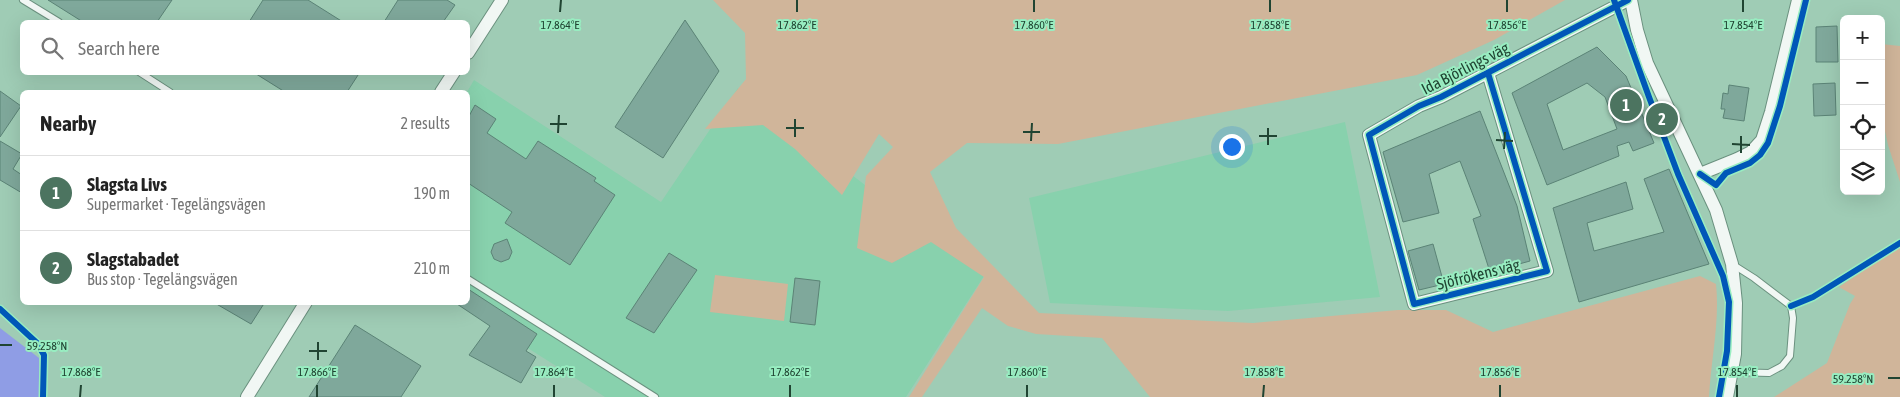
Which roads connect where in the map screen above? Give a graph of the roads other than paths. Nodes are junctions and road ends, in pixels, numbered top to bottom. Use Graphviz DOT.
graph roads {
  1 [pos="22,0"];
  2 [pos="502,0"];
  3 [pos="1629,0"];
  4 [pos="1798,0"];
  5 [pos="55,20"];
  6 [pos="470,50"];
  7 [pos="1488,73"];
  8 [pos="143,75"];
  9 [pos="452,75"];
  10 [pos="167,90"];
  11 [pos="442,90"];
  12 [pos="1369,135"];
  13 [pos="1700,174"];
  14 [pos="1732,264"];
  15 [pos="470,280"];
  16 [pos="304,305"];
  17 [pos="1732,372"];
  18 [pos="247,397"];
  19 [pos="655,397"];
  20 [pos="1726,397"];
  1 -- 5 [label="lane"];
  2 -- 6 [label="street"];
  3 -- 7 [label="street, Ida Björlings väg"];
  3 -- 13 [label="street"];
  4 -- 13 [label="street"];
  7 -- 12 [label="street, Ida Björlings väg"];
  7 -- 12 [label="street, Sjöfrökens väg"];
  8 -- 10 [label="lane"];
  9 -- 11 [label="street"];
  13 -- 14 [label="street"];
  14 -- 17 [label="street"];
  14 -- 17 [label="lane"];
  15 -- 19 [label="lane"];
  16 -- 18 [label="street"];
  17 -- 20 [label="street"];
}
